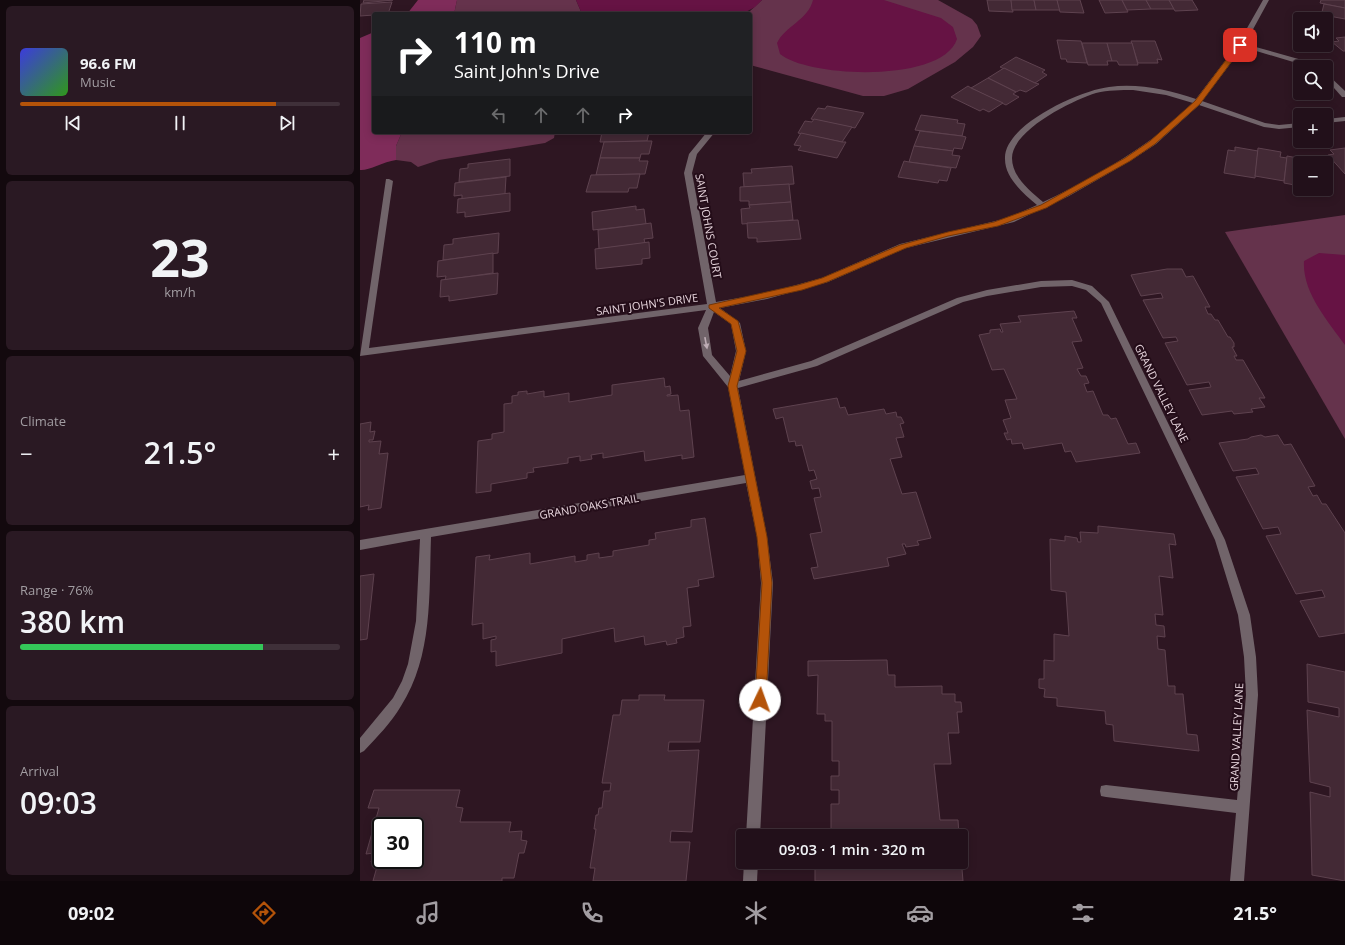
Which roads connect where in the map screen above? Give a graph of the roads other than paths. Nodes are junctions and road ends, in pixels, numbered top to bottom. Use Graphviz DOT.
graph roads {
  1 [pos="1266,0"];
  2 [pos="1240,45"];
  3 [pos="1296,60"];
  4 [pos="1333,82"];
  5 [pos="1345,95"];
  6 [pos="1197,102"];
  7 [pos="1345,119"];
  8 [pos="1333,120"];
  9 [pos="1293,126"];
  10 [pos="709,134"];
  11 [pos="389,181"];
  12 [pos="1044,206"];
  13 [pos="712,306"];
  14 [pos="362,353"];
  15 [pos="733,386"];
  16 [pos="751,478"];
  17 [pos="426,534"];
  18 [pos="360,545"];
  19 [pos="360,747"];
  20 [pos="1106,791"];
  21 [pos="1243,807"];
  22 [pos="753,829"];
  23 [pos="751,869"];
  24 [pos="750,881"];
  25 [pos="1237,881"];
  1 -- 2 [label="street, SAINT JOHN'S DRIVE"];
  2 -- 3 [label="street"];
  2 -- 6 [label="street, SAINT JOHN'S DRIVE"];
  4 -- 5 [label="street"];
  6 -- 9 [label="street"];
  6 -- 12 [label="street, SAINT JOHN'S DRIVE"];
  6 -- 12 [label="street"];
  7 -- 8 [label="street"];
  10 -- 13 [label="street, SAINT JOHNS COURT"];
  11 -- 14 [label="street"];
  12 -- 13 [label="street, SAINT JOHN'S DRIVE"];
  13 -- 14 [label="street, SAINT JOHN'S DRIVE"];
  13 -- 15 [label="street, one-way"];
  13 -- 15 [label="street"];
  15 -- 16 [label="street"];
  15 -- 21 [label="street, GRAND VALLEY LANE"];
  16 -- 17 [label="street, GRAND OAKS TRAIL"];
  16 -- 22 [label="street"];
  17 -- 18 [label="street, GRAND OAKS TRAIL"];
  17 -- 19 [label="street"];
  20 -- 21 [label="street"];
  21 -- 25 [label="street, GRAND VALLEY LANE"];
  23 -- 24 [label="street"];
}
